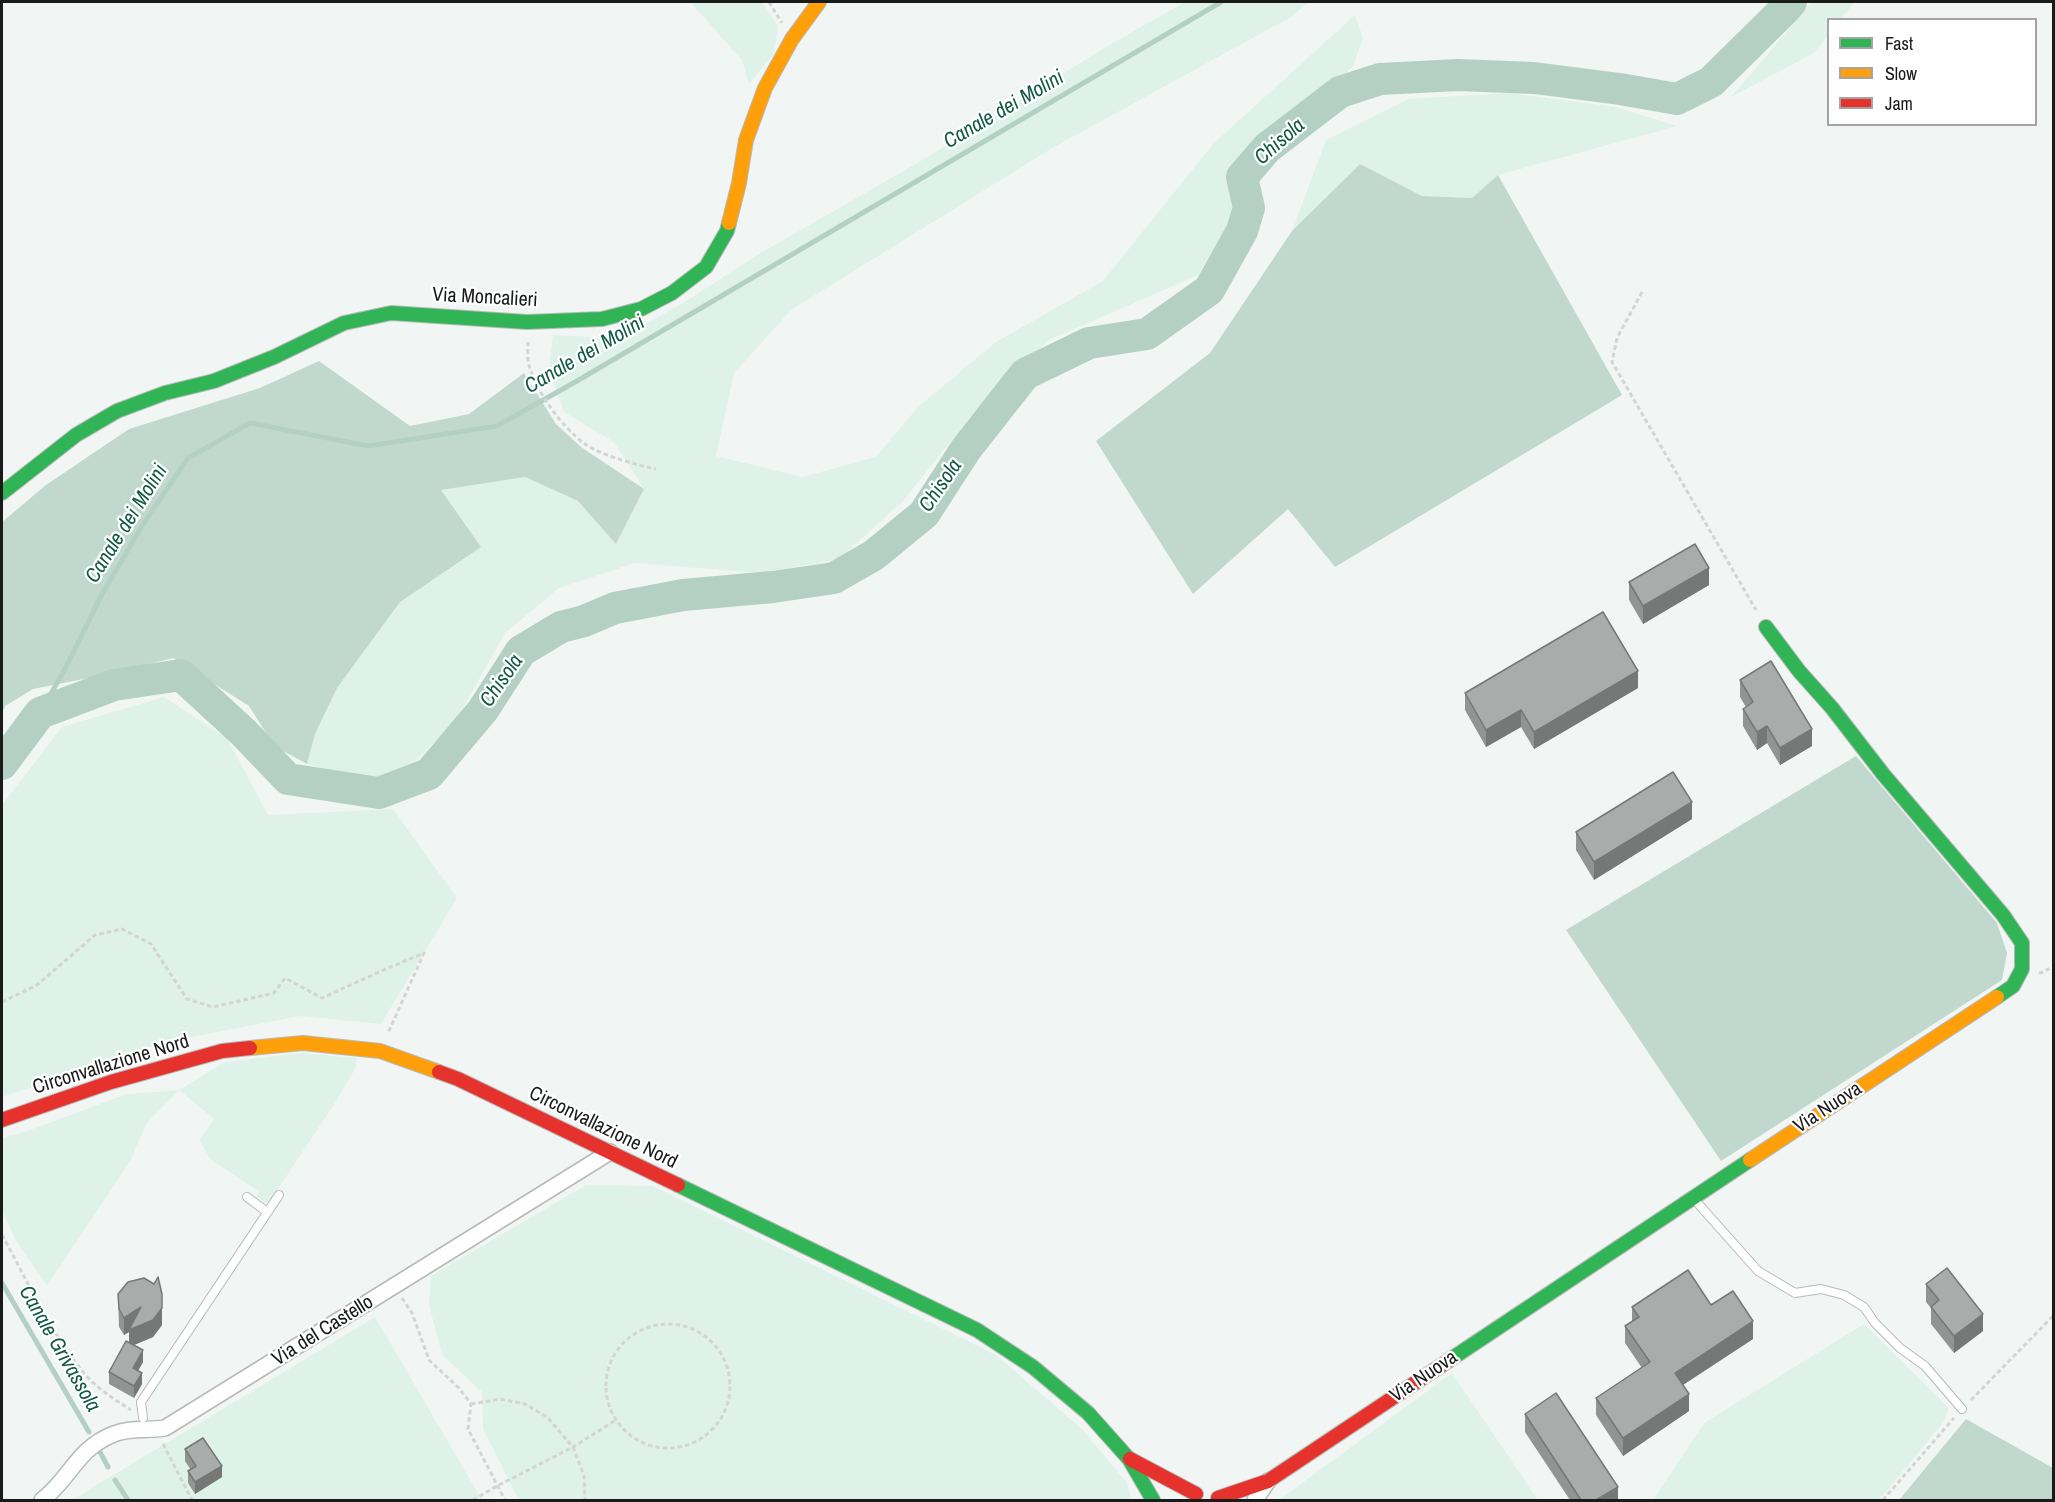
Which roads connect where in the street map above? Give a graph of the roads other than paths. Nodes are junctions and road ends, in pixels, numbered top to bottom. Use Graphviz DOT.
graph roads {
  1 [pos="819,2"];
  2 [pos="2,493"];
  3 [pos="1766,627"];
  4 [pos="2,1120"];
  5 [pos="610,1152"];
  6 [pos="279,1195"];
  7 [pos="247,1197"];
  8 [pos="1693,1198"];
  9 [pos="267,1212"];
  10 [pos="1962,1409"];
  11 [pos="148,1424"];
  12 [pos="1129,1459"];
  13 [pos="1268,1481"];
  14 [pos="1196,1494"];
  15 [pos="1220,1499"];
  16 [pos="42,1500"];
  17 [pos="1153,1500"];
  18 [pos="1180,1500"];
  19 [pos="1255,1500"];
  1 -- 2 [label="street, Via Moncalieri"];
  3 -- 8 [label="street, Via Nuova"];
  4 -- 5 [label="street, Circonvallazione Nord"];
  5 -- 11 [label="street, Via del Castello"];
  5 -- 12 [label="street, Circonvallazione Nord"];
  6 -- 9 [label="lane"];
  7 -- 9 [label="lane"];
  8 -- 10 [label="lane"];
  8 -- 13 [label="street, Via Nuova"];
  9 -- 11 [label="lane"];
  11 -- 16 [label="street, Via del Castello"];
  12 -- 14 [label="street, Circonvallazione Nord"];
  12 -- 17 [label="street, Circonvallazione Nord"];
  13 -- 15 [label="street, Via Nuova"];
  13 -- 19 [label="street, Via Nuova"];
  14 -- 15 [label="street"];
  14 -- 18 [label="street"];
}
